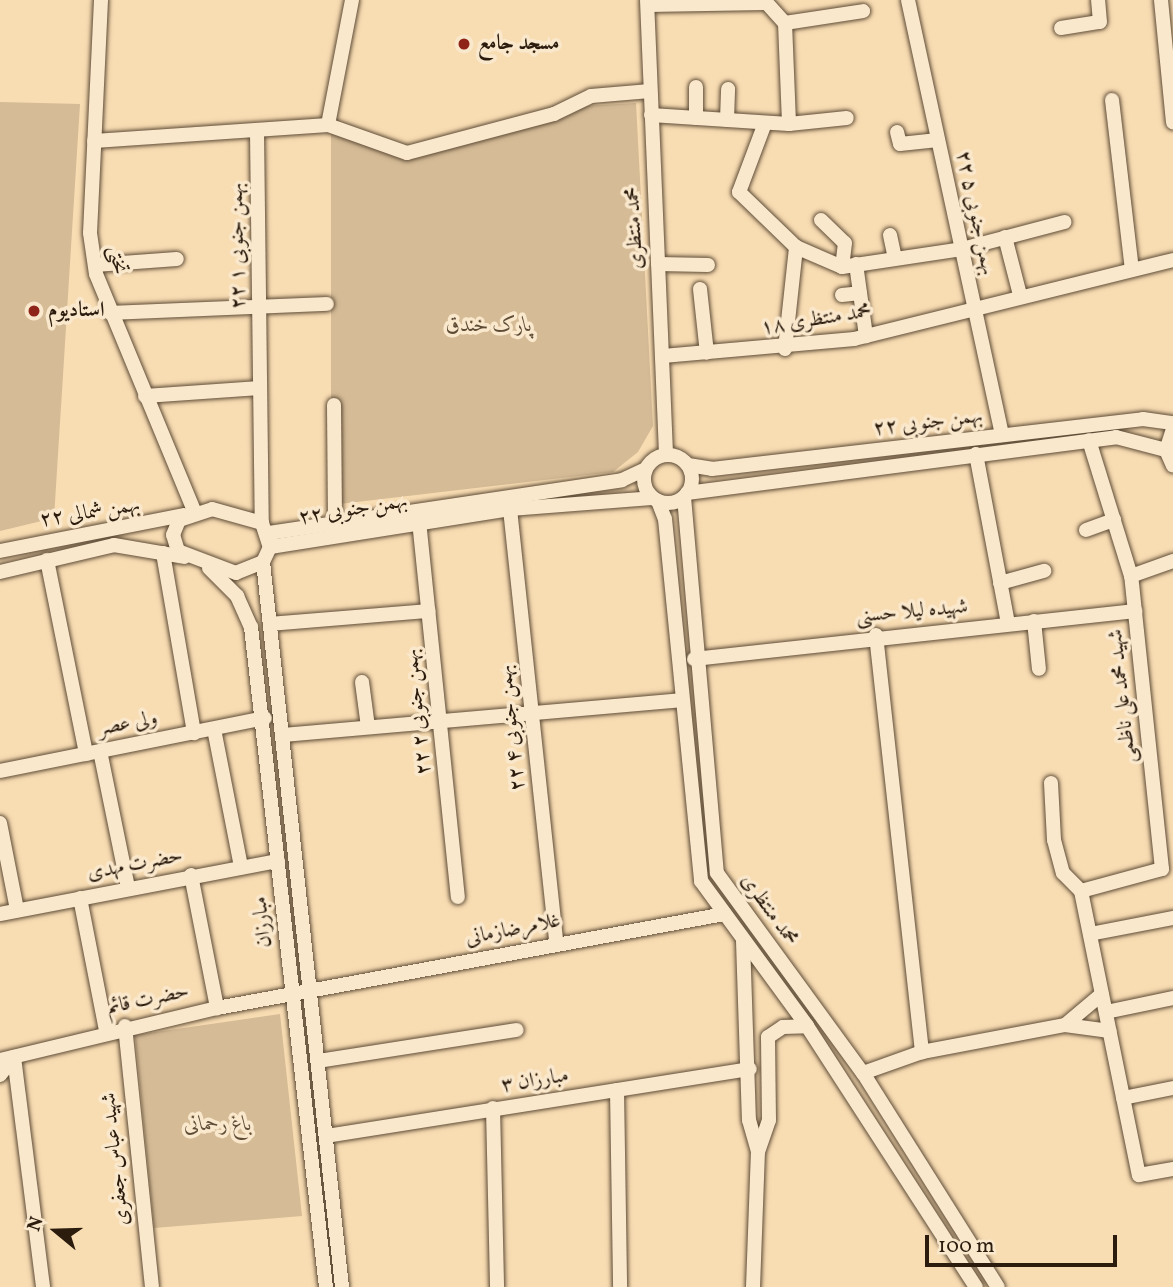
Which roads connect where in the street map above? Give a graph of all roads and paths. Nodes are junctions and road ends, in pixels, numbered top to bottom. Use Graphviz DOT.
graph roads {
  1 [pos="101,0"];
  2 [pos="352,0"];
  3 [pos="908,0"];
  4 [pos="1098,0"];
  5 [pos="1161,0"];
  6 [pos="765,1"];
  7 [pos="648,3"];
  8 [pos="863,11"];
  9 [pos="785,23"];
  10 [pos="1061,28"];
  11 [pos="1170,57"];
  12 [pos="696,87"];
  13 [pos="728,89"];
  14 [pos="650,91"];
  15 [pos="1112,100"];
  16 [pos="651,115"];
  17 [pos="696,118"];
  18 [pos="847,118"];
  19 [pos="727,120"];
  20 [pos="1173,122"];
  21 [pos="765,123"];
  22 [pos="789,124"];
  23 [pos="328,125"];
  24 [pos="257,132"];
  25 [pos="897,132"];
  26 [pos="938,140"];
  27 [pos="94,141"];
  28 [pos="821,220"];
  29 [pos="1064,222"];
  30 [pos="890,235"];
  31 [pos="1005,237"];
  32 [pos="796,247"];
  33 [pos="962,249"];
  34 [pos="895,258"];
  35 [pos="177,259"];
  36 [pos="1173,260"];
  37 [pos="658,264"];
  38 [pos="95,265"];
  39 [pos="708,265"];
  40 [pos="849,266"];
  41 [pos="1132,270"];
  42 [pos="700,289"];
  43 [pos="860,293"];
  44 [pos="842,295"];
  45 [pos="1020,295"];
  46 [pos="327,304"];
  47 [pos="260,305"];
  48 [pos="973,305"];
  49 [pos="110,313"];
  50 [pos="866,336"];
  51 [pos="785,349"];
  52 [pos="707,353"];
  53 [pos="663,356"];
  54 [pos="260,388"];
  55 [pos="145,396"];
  56 [pos="334,405"];
  57 [pos="1173,423"];
  58 [pos="1173,429"];
  59 [pos="1002,435"];
  60 [pos="1089,440"];
  61 [pos="1166,450"];
  62 [pos="872,451"];
  63 [pos="976,454"];
  64 [pos="666,455"];
  65 [pos="688,465"];
  66 [pos="1173,466"];
  67 [pos="874,467"];
  68 [pos="646,469"];
  69 [pos="686,495"];
  70 [pos="655,499"];
  71 [pos="510,509"];
  72 [pos="190,513"];
  73 [pos="1114,520"];
  74 [pos="335,521"];
  75 [pos="419,522"];
  76 [pos="1086,530"];
  77 [pos="267,535"];
  78 [pos="0,551"];
  79 [pos="163,553"];
  80 [pos="184,557"];
  81 [pos="47,560"];
  82 [pos="1173,561"];
  83 [pos="262,562"];
  84 [pos="209,568"];
  85 [pos="1044,571"];
  86 [pos="0,572"];
  87 [pos="1131,576"];
  88 [pos="1000,583"];
  89 [pos="428,611"];
  90 [pos="1135,611"];
  91 [pos="1034,621"];
  92 [pos="270,624"];
  93 [pos="1008,624"];
  94 [pos="876,635"];
  95 [pos="694,659"];
  96 [pos="1039,669"];
  97 [pos="362,682"];
  98 [pos="680,700"];
  99 [pos="531,713"];
  100 [pos="265,719"];
  101 [pos="440,721"];
  102 [pos="368,727"];
  103 [pos="214,729"];
  104 [pos="194,733"];
  105 [pos="282,735"];
  106 [pos="93,752"];
  107 [pos="0,771"];
  108 [pos="1051,783"];
  109 [pos="0,822"];
  110 [pos="278,860"];
  111 [pos="241,867"];
  112 [pos="191,875"];
  113 [pos="128,888"];
  114 [pos="1081,891"];
  115 [pos="458,897"];
  116 [pos="80,898"];
  117 [pos="17,910"];
  118 [pos="0,914"];
  119 [pos="724,914"];
  120 [pos="1173,918"];
  121 [pos="1090,934"];
  122 [pos="743,939"];
  123 [pos="556,943"];
  124 [pos="310,992"];
  125 [pos="293,994"];
  126 [pos="1102,994"];
  127 [pos="1173,1000"];
  128 [pos="216,1008"];
  129 [pos="1106,1012"];
  130 [pos="1065,1025"];
  131 [pos="125,1026"];
  132 [pos="807,1026"];
  133 [pos="106,1030"];
  134 [pos="517,1030"];
  135 [pos="1110,1031"];
  136 [pos="922,1052"];
  137 [pos="7,1059"];
  138 [pos="318,1061"];
  139 [pos="750,1069"];
  140 [pos="863,1073"];
  141 [pos="0,1075"];
  142 [pos="1173,1088"];
  143 [pos="617,1090"];
  144 [pos="1123,1098"];
  145 [pos="493,1108"];
  146 [pos="326,1136"];
  147 [pos="758,1152"];
  148 [pos="1173,1169"];
  149 [pos="925,1170"];
  150 [pos="909,1184"];
  151 [pos="43,1287"];
  152 [pos="152,1287"];
  153 [pos="326,1287"];
  154 [pos="342,1287"];
  155 [pos="497,1287"];
  156 [pos="620,1287"];
  157 [pos="753,1287"];
  158 [pos="976,1287"];
  159 [pos="998,1287"];
  1 -- 27 [label="street, تختی"];
  2 -- 23 [label="street"];
  3 -- 26 [label="street, ۲۲ بهمن جنوبی ۵"];
  4 -- 10 [label="street"];
  5 -- 11 [label="street"];
  6 -- 7 [label="street"];
  6 -- 9 [label="street"];
  7 -- 14 [label="street, محمد منتظری"];
  8 -- 9 [label="street"];
  9 -- 22 [label="street"];
  11 -- 20 [label="street"];
  12 -- 17 [label="street"];
  13 -- 19 [label="street"];
  14 -- 16 [label="street, محمد منتظری"];
  14 -- 23 [label="street"];
  15 -- 41 [label="street"];
  16 -- 17 [label="street"];
  16 -- 37 [label="street, محمد منتظری"];
  17 -- 19 [label="street"];
  18 -- 22 [label="street"];
  19 -- 21 [label="street"];
  21 -- 22 [label="street"];
  21 -- 32 [label="street"];
  23 -- 24 [label="street"];
  24 -- 27 [label="street"];
  24 -- 47 [label="street, ۲۲ بهمن جنوبی ۱"];
  25 -- 26 [label="street"];
  26 -- 33 [label="street, ۲۲ بهمن جنوبی ۵"];
  27 -- 38 [label="street, تختی"];
  28 -- 40 [label="street"];
  29 -- 31 [label="street"];
  30 -- 34 [label="street"];
  31 -- 33 [label="street"];
  31 -- 45 [label="street"];
  32 -- 40 [label="street"];
  32 -- 51 [label="street"];
  33 -- 34 [label="street"];
  33 -- 48 [label="street, ۲۲ بهمن جنوبی ۵"];
  34 -- 40 [label="street"];
  35 -- 38 [label="street"];
  36 -- 41 [label="street, محمد منتظری ۱۸"];
  37 -- 39 [label="street"];
  37 -- 53 [label="street, محمد منتظری"];
  38 -- 49 [label="street, تختی"];
  40 -- 43 [label="street"];
  41 -- 45 [label="street, محمد منتظری ۱۸"];
  42 -- 52 [label="street"];
  43 -- 44 [label="street"];
  43 -- 50 [label="street"];
  45 -- 48 [label="street, محمد منتظری ۱۸"];
  46 -- 47 [label="street"];
  47 -- 49 [label="street"];
  47 -- 54 [label="street, ۲۲ بهمن جنوبی ۱"];
  48 -- 50 [label="street, محمد منتظری ۱۸"];
  48 -- 59 [label="street, ۲۲ بهمن جنوبی ۵"];
  49 -- 55 [label="street, تختی"];
  50 -- 51 [label="street, محمد منتظری ۱۸"];
  51 -- 52 [label="street, محمد منتظری ۱۸"];
  52 -- 53 [label="street, محمد منتظری ۱۸"];
  53 -- 64 [label="street, محمد منتظری"];
  54 -- 55 [label="street"];
  54 -- 77 [label="street, ۲۲ بهمن جنوبی ۱"];
  55 -- 72 [label="street, تختی"];
  56 -- 74 [label="street"];
  57 -- 59 [label="street, ۲۲ بهمن جنوبی"];
  58 -- 61 [label="street"];
  59 -- 62 [label="street, ۲۲ بهمن جنوبی"];
  60 -- 61 [label="street, ۲۲ بهمن جنوبی"];
  60 -- 63 [label="street, ۲۲ بهمن جنوبی"];
  60 -- 73 [label="street, شهید محمد علی ناظمی"];
  61 -- 66 [label="street"];
  62 -- 65 [label="street, ۲۲ بهمن جنوبی"];
  62 -- 67 [label="street"];
  63 -- 67 [label="street, ۲۲ بهمن جنوبی"];
  63 -- 88 [label="street"];
  64 -- 65 [label="street, ۲۲ بهمن جنوبی"];
  64 -- 68 [label="street, ۲۲ بهمن جنوبی"];
  65 -- 69 [label="street, محمد منتظری"];
  67 -- 69 [label="street, ۲۲ بهمن جنوبی"];
  68 -- 70 [label="street, محمد منتظری"];
  68 -- 74 [label="street, ۲۲ بهمن جنوبی"];
  69 -- 70 [label="street, ۲۲ بهمن جنوبی"];
  69 -- 95 [label="street, محمد منتظری"];
  70 -- 71 [label="street, ۲۲ بهمن جنوبی"];
  70 -- 98 [label="street, محمد منتظری"];
  71 -- 75 [label="street, ۲۲ بهمن جنوبی"];
  71 -- 99 [label="street, ۲۲ بهمن جنوبی ۴"];
  72 -- 77 [label="street"];
  72 -- 78 [label="street, ۲۲ بهمن شمالی"];
  72 -- 80 [label="street"];
  73 -- 76 [label="street"];
  73 -- 87 [label="street, شهید محمد علی ناظمی"];
  74 -- 77 [label="street, ۲۲ بهمن جنوبی"];
  75 -- 77 [label="street, ۲۲ بهمن جنوبی"];
  75 -- 89 [label="street, ۲۲ بهمن جنوبی ۲"];
  77 -- 83 [label="street"];
  79 -- 80 [label="street, ۲۲ بهمن شمالی"];
  79 -- 81 [label="street, ۲۲ بهمن شمالی"];
  79 -- 104 [label="street"];
  80 -- 84 [label="street"];
  81 -- 86 [label="street, ۲۲ بهمن شمالی"];
  81 -- 106 [label="street"];
  82 -- 87 [label="street"];
  83 -- 84 [label="street"];
  83 -- 92 [label="street, مبارزان"];
  84 -- 100 [label="street, مبارزان"];
  85 -- 88 [label="street"];
  87 -- 90 [label="street, شهید محمد علی ناظمی"];
  88 -- 93 [label="street"];
  89 -- 92 [label="street"];
  89 -- 101 [label="street, ۲۲ بهمن جنوبی ۲"];
  90 -- 91 [label="street, شهیده لیلا حسنی"];
  90 -- 114 [label="street, شهید محمد علی ناظمی"];
  91 -- 93 [label="street, شهیده لیلا حسنی"];
  91 -- 96 [label="street"];
  92 -- 105 [label="street, مبارزان"];
  93 -- 94 [label="street, شهیده لیلا حسنی"];
  94 -- 95 [label="street, شهیده لیلا حسنی"];
  94 -- 136 [label="street"];
  95 -- 140 [label="street, محمد منتظری"];
  97 -- 102 [label="street"];
  98 -- 99 [label="street"];
  98 -- 119 [label="street, محمد منتظری"];
  99 -- 101 [label="street"];
  99 -- 123 [label="street, ۲۲ بهمن جنوبی ۴"];
  100 -- 103 [label="street, ولی عصر"];
  100 -- 110 [label="street, مبارزان"];
  101 -- 102 [label="street"];
  101 -- 115 [label="street, ۲۲ بهمن جنوبی ۲"];
  102 -- 105 [label="street"];
  103 -- 104 [label="street, ولی عصر"];
  103 -- 111 [label="street"];
  104 -- 106 [label="street, ولی عصر"];
  105 -- 124 [label="street, مبارزان"];
  106 -- 107 [label="street, ولی عصر"];
  106 -- 113 [label="street"];
  108 -- 114 [label="street"];
  109 -- 117 [label="street"];
  110 -- 111 [label="street, حضرت مهدی"];
  110 -- 125 [label="street, مبارزان"];
  111 -- 112 [label="street, حضرت مهدی"];
  112 -- 113 [label="street, حضرت مهدی"];
  112 -- 128 [label="street"];
  113 -- 116 [label="street, حضرت مهدی"];
  114 -- 121 [label="street"];
  116 -- 117 [label="street, حضرت مهدی"];
  116 -- 133 [label="street"];
  117 -- 118 [label="street, حضرت مهدی"];
  119 -- 122 [label="street, محمد منتظری"];
  119 -- 123 [label="street, غلامرضازمانی"];
  120 -- 121 [label="street"];
  121 -- 126 [label="street"];
  122 -- 132 [label="street, محمد منتظری"];
  122 -- 139 [label="street"];
  123 -- 124 [label="street, غلامرضازمانی"];
  124 -- 125 [label="street, غلامرضازمانی"];
  124 -- 138 [label="street, مبارزان"];
  125 -- 128 [label="street, حضرت قائم"];
  125 -- 153 [label="street, مبارزان"];
  126 -- 129 [label="street"];
  126 -- 130 [label="street"];
  127 -- 129 [label="street"];
  128 -- 131 [label="street, حضرت قائم"];
  129 -- 135 [label="street"];
  130 -- 135 [label="street"];
  130 -- 136 [label="street"];
  131 -- 133 [label="street, حضرت قائم"];
  131 -- 152 [label="street, شهید عباس جعفری"];
  132 -- 147 [label="street"];
  132 -- 150 [label="street, محمد منتظری"];
  133 -- 137 [label="street, حضرت قائم"];
  134 -- 138 [label="street"];
  135 -- 144 [label="street"];
  136 -- 140 [label="street"];
  137 -- 141 [label="street"];
  137 -- 151 [label="street"];
  138 -- 146 [label="street, مبارزان"];
  139 -- 143 [label="street, مبارزان ۳"];
  139 -- 147 [label="street"];
  140 -- 149 [label="street, محمد منتظری"];
  142 -- 144 [label="street"];
  143 -- 145 [label="street, مبارزان ۳"];
  143 -- 156 [label="street"];
  144 -- 148 [label="street"];
  145 -- 146 [label="street, مبارزان ۳"];
  145 -- 155 [label="street"];
  146 -- 154 [label="street, مبارزان"];
  147 -- 157 [label="street"];
  149 -- 150 [label="street"];
  149 -- 159 [label="street, محمد منتظری"];
  150 -- 158 [label="street, محمد منتظری"];
}
